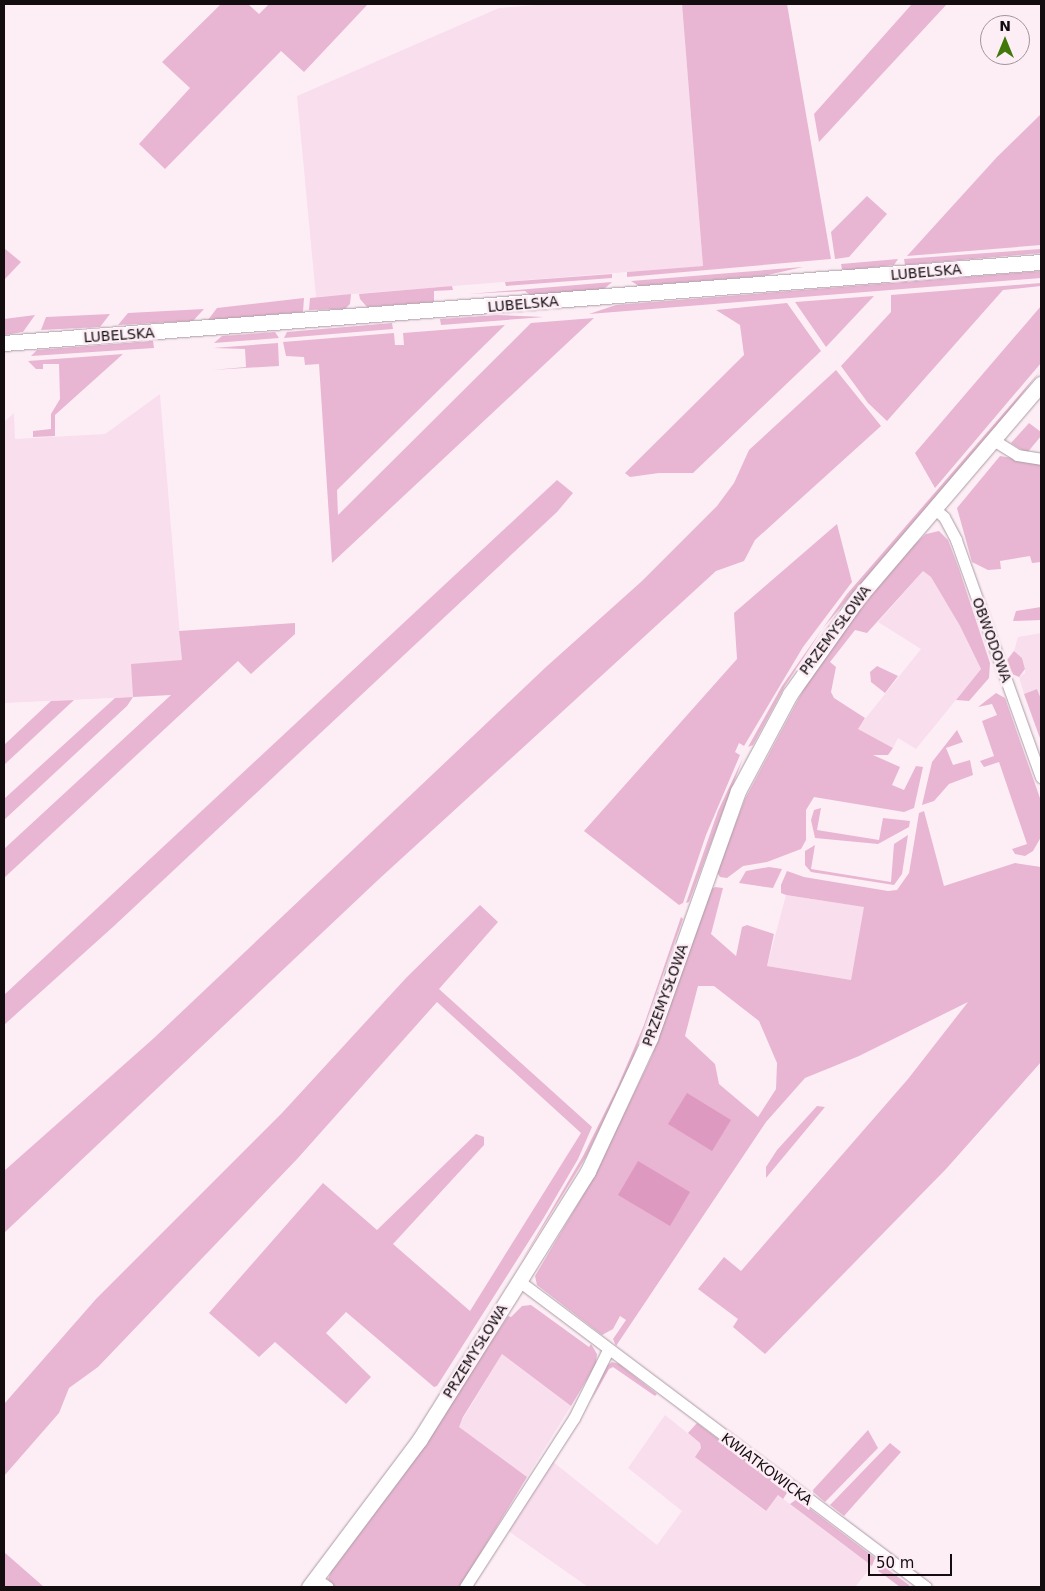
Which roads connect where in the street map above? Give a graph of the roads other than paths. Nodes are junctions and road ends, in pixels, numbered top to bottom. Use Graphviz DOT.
graph roads {
  1 [pos="1041,262"];
  2 [pos="4,344"];
  3 [pos="1041,384"];
  4 [pos="1041,392"];
  5 [pos="1022,410"];
  6 [pos="995,441"];
  7 [pos="1041,459"];
  8 [pos="935,509"];
  9 [pos="1041,777"];
  10 [pos="519,1281"];
  11 [pos="608,1350"];
  12 [pos="318,1585"];
  13 [pos="465,1587"];
  14 [pos="926,1587"];
  1 -- 2 [label="main road, LUBELSKA"];
  3 -- 5 [label="main road, PRZEMYSŁOWA"];
  4 -- 5 [label="main road, PRZEMYSŁOWA"];
  5 -- 6 [label="main road, PRZEMYSŁOWA"];
  6 -- 7 [label="street"];
  6 -- 8 [label="main road, PRZEMYSŁOWA"];
  8 -- 9 [label="street, OBWODOWA"];
  8 -- 10 [label="main road, PRZEMYSŁOWA"];
  10 -- 11 [label="street, KWIATKOWICKA"];
  10 -- 12 [label="main road, PRZEMYSŁOWA"];
  11 -- 13 [label="street"];
  11 -- 14 [label="street, KWIATKOWICKA"];
}
